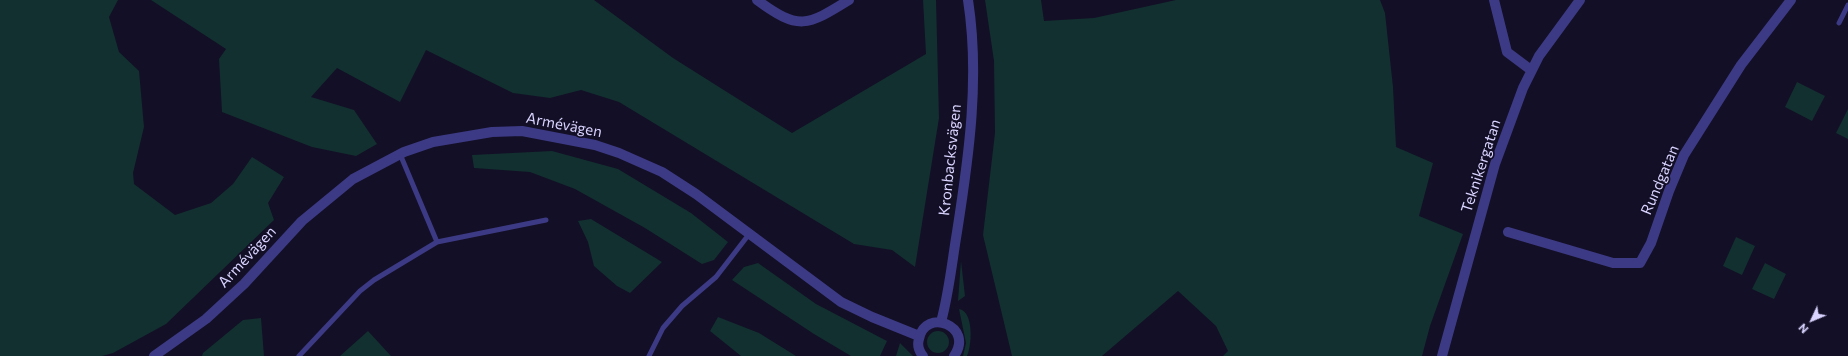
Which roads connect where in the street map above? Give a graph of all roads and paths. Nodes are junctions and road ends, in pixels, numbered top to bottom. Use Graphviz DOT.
graph roads {
  1 [pos="757,0"];
  2 [pos="849,0"];
  3 [pos="968,0"];
  4 [pos="1494,0"];
  5 [pos="1580,0"];
  6 [pos="1791,0"];
  7 [pos="1848,5"];
  8 [pos="1839,23"];
  9 [pos="1530,70"];
  10 [pos="400,154"];
  11 [pos="546,220"];
  12 [pos="1508,232"];
  13 [pos="750,233"];
  14 [pos="437,242"];
  15 [pos="941,322"];
  16 [pos="919,336"];
  17 [pos="154,356"];
  18 [pos="299,356"];
  19 [pos="649,356"];
  20 [pos="923,356"];
  21 [pos="954,356"];
  22 [pos="1442,356"];
  1 -- 2 [label="street"];
  3 -- 15 [label="street, Kronbacksvägen"];
  4 -- 9 [label="street"];
  5 -- 9 [label="street, Teknikergatan"];
  6 -- 12 [label="street, Rundgatan"];
  7 -- 8 [label="lane"];
  9 -- 22 [label="street, Teknikergatan"];
  10 -- 13 [label="street, Armévägen"];
  10 -- 14 [label="lane"];
  10 -- 17 [label="street, Armévägen"];
  11 -- 14 [label="lane"];
  13 -- 16 [label="street, Armévägen"];
  13 -- 19 [label="lane"];
  14 -- 18 [label="lane"];
  15 -- 16 [label="street"];
  15 -- 21 [label="street"];
  16 -- 20 [label="street"];
}
